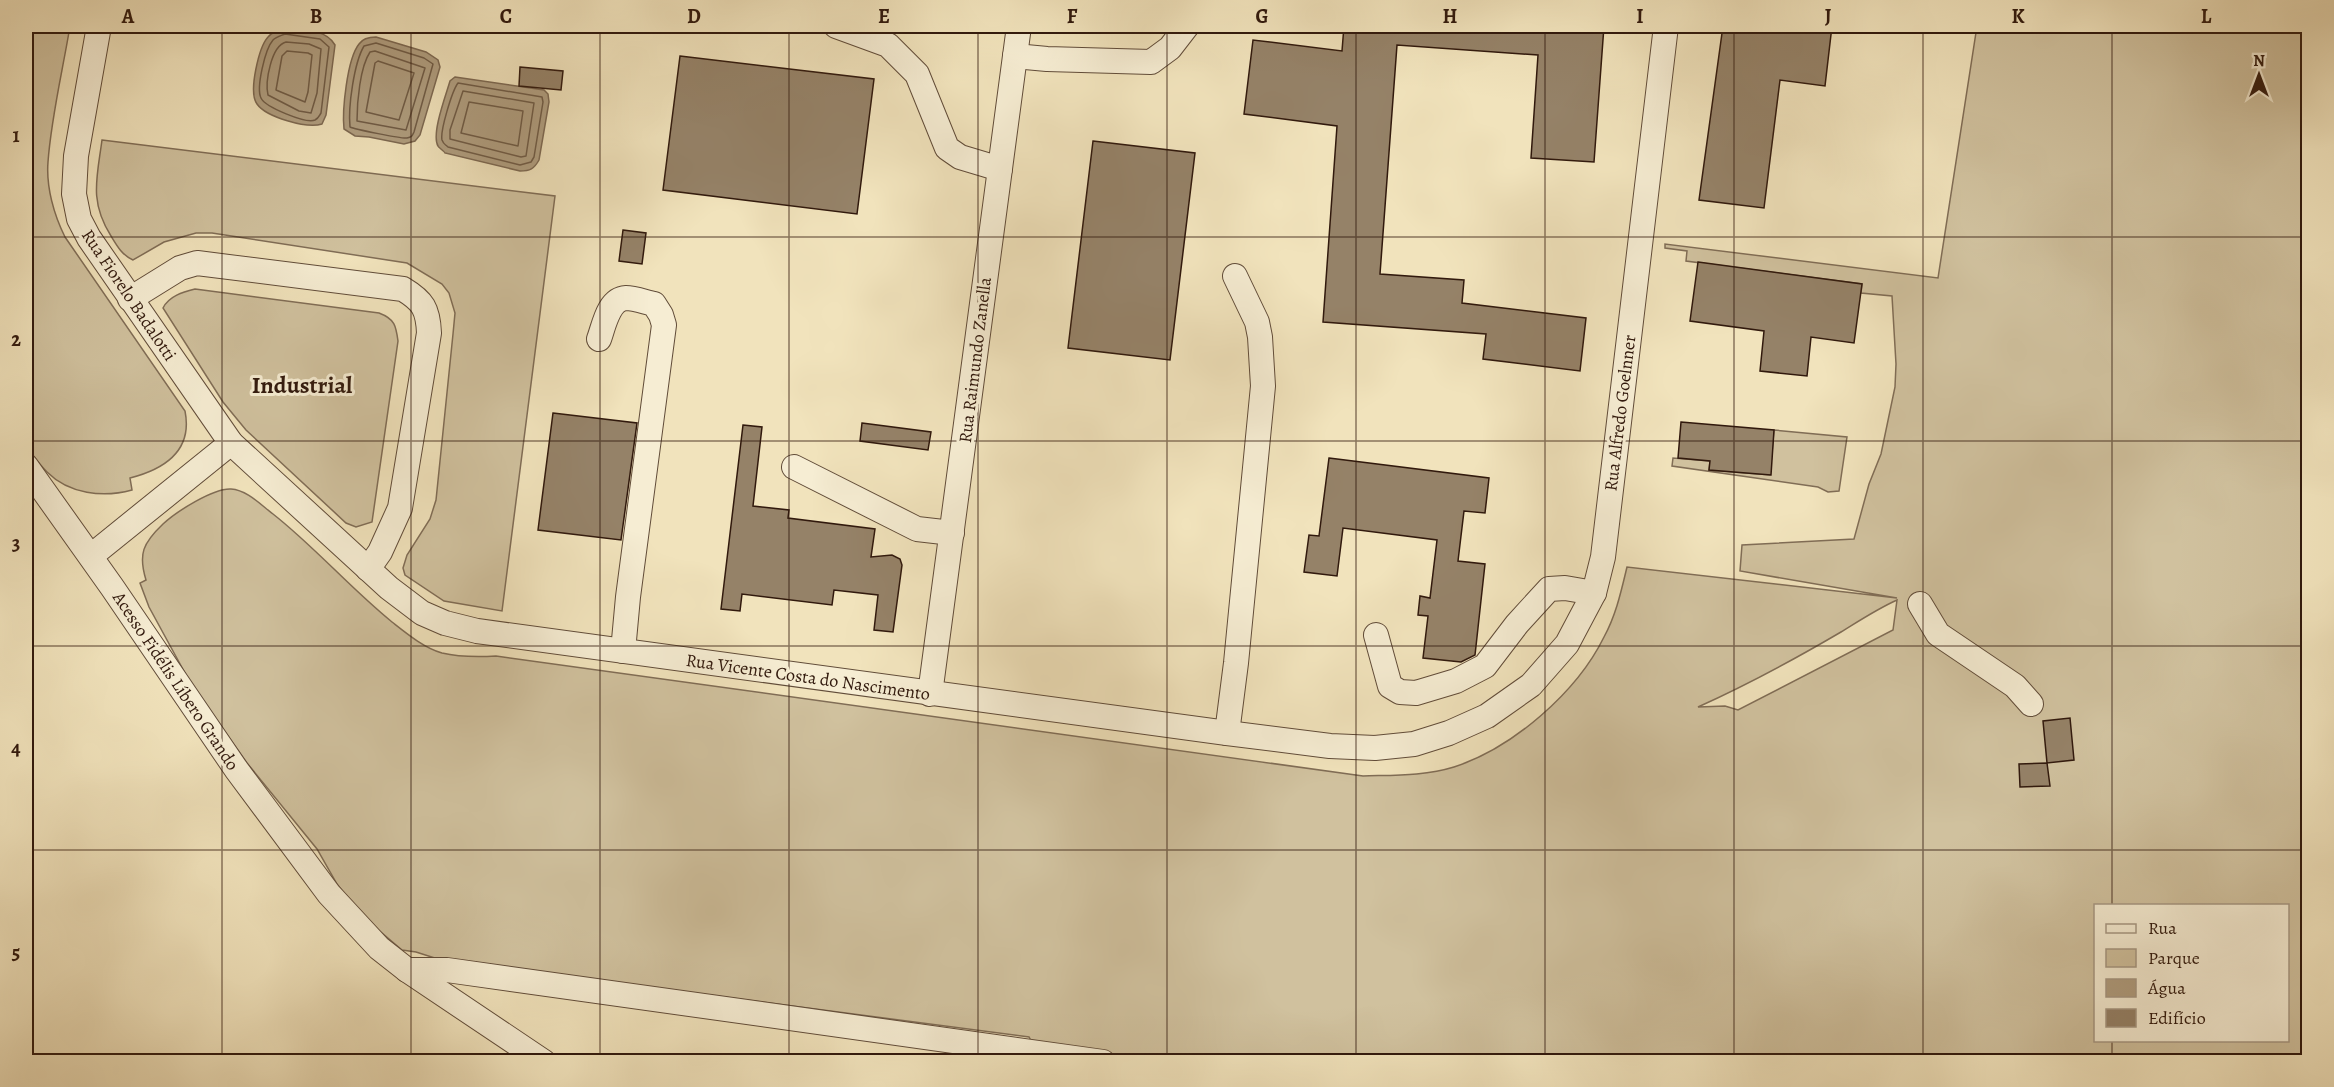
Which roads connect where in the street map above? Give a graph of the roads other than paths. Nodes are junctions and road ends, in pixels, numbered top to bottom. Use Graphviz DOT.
graph roads {
  1 [pos="99,26"];
  2 [pos="836,26"];
  3 [pos="1019,26"];
  4 [pos="1187,26"];
  5 [pos="1666,26"];
  6 [pos="1015,56"];
  7 [pos="1000,169"];
  8 [pos="1235,276"];
  9 [pos="130,298"];
  10 [pos="599,339"];
  11 [pos="231,443"];
  12 [pos="26,466"];
  13 [pos="794,467"];
  14 [pos="952,533"];
  15 [pos="91,556"];
  16 [pos="368,569"];
  17 [pos="1594,593"];
  18 [pos="1920,604"];
  19 [pos="1376,635"];
  20 [pos="623,651"];
  21 [pos="930,694"];
  22 [pos="2031,704"];
  23 [pos="1227,733"];
  24 [pos="1449,733"];
  25 [pos="407,970"];
  26 [pos="544,1062"];
  27 [pos="1103,1062"];
  1 -- 9 [label="street, Rua Fiorelo Badalotti"];
  2 -- 7 [label="street"];
  3 -- 6 [label="street, Rua Raimundo Zanella"];
  4 -- 6 [label="street"];
  5 -- 17 [label="street, Rua Alfredo Goelnner"];
  6 -- 7 [label="street, Rua Raimundo Zanella"];
  7 -- 14 [label="street, Rua Raimundo Zanella"];
  8 -- 23 [label="street"];
  9 -- 11 [label="street, Rua Fiorelo Badalotti"];
  9 -- 16 [label="street"];
  10 -- 20 [label="street"];
  11 -- 15 [label="street"];
  11 -- 16 [label="street, Rua Vicente Costa do Nascimento"];
  12 -- 15 [label="street, Acesso Fidélis Líbero Grando"];
  13 -- 14 [label="street"];
  14 -- 21 [label="street, Rua Raimundo Zanella"];
  15 -- 25 [label="street, Acesso Fidélis Líbero Grando"];
  16 -- 20 [label="street, Rua Vicente Costa do Nascimento"];
  17 -- 19 [label="street"];
  17 -- 24 [label="street, Rua Alfredo Goelnner"];
  18 -- 22 [label="street"];
  20 -- 21 [label="street, Rua Vicente Costa do Nascimento"];
  21 -- 23 [label="street, Rua Vicente Costa do Nascimento"];
  23 -- 24 [label="street, Rua Vicente Costa do Nascimento"];
  25 -- 26 [label="street, Acesso Fidélis Líbero Grando"];
  25 -- 27 [label="street"];
}
